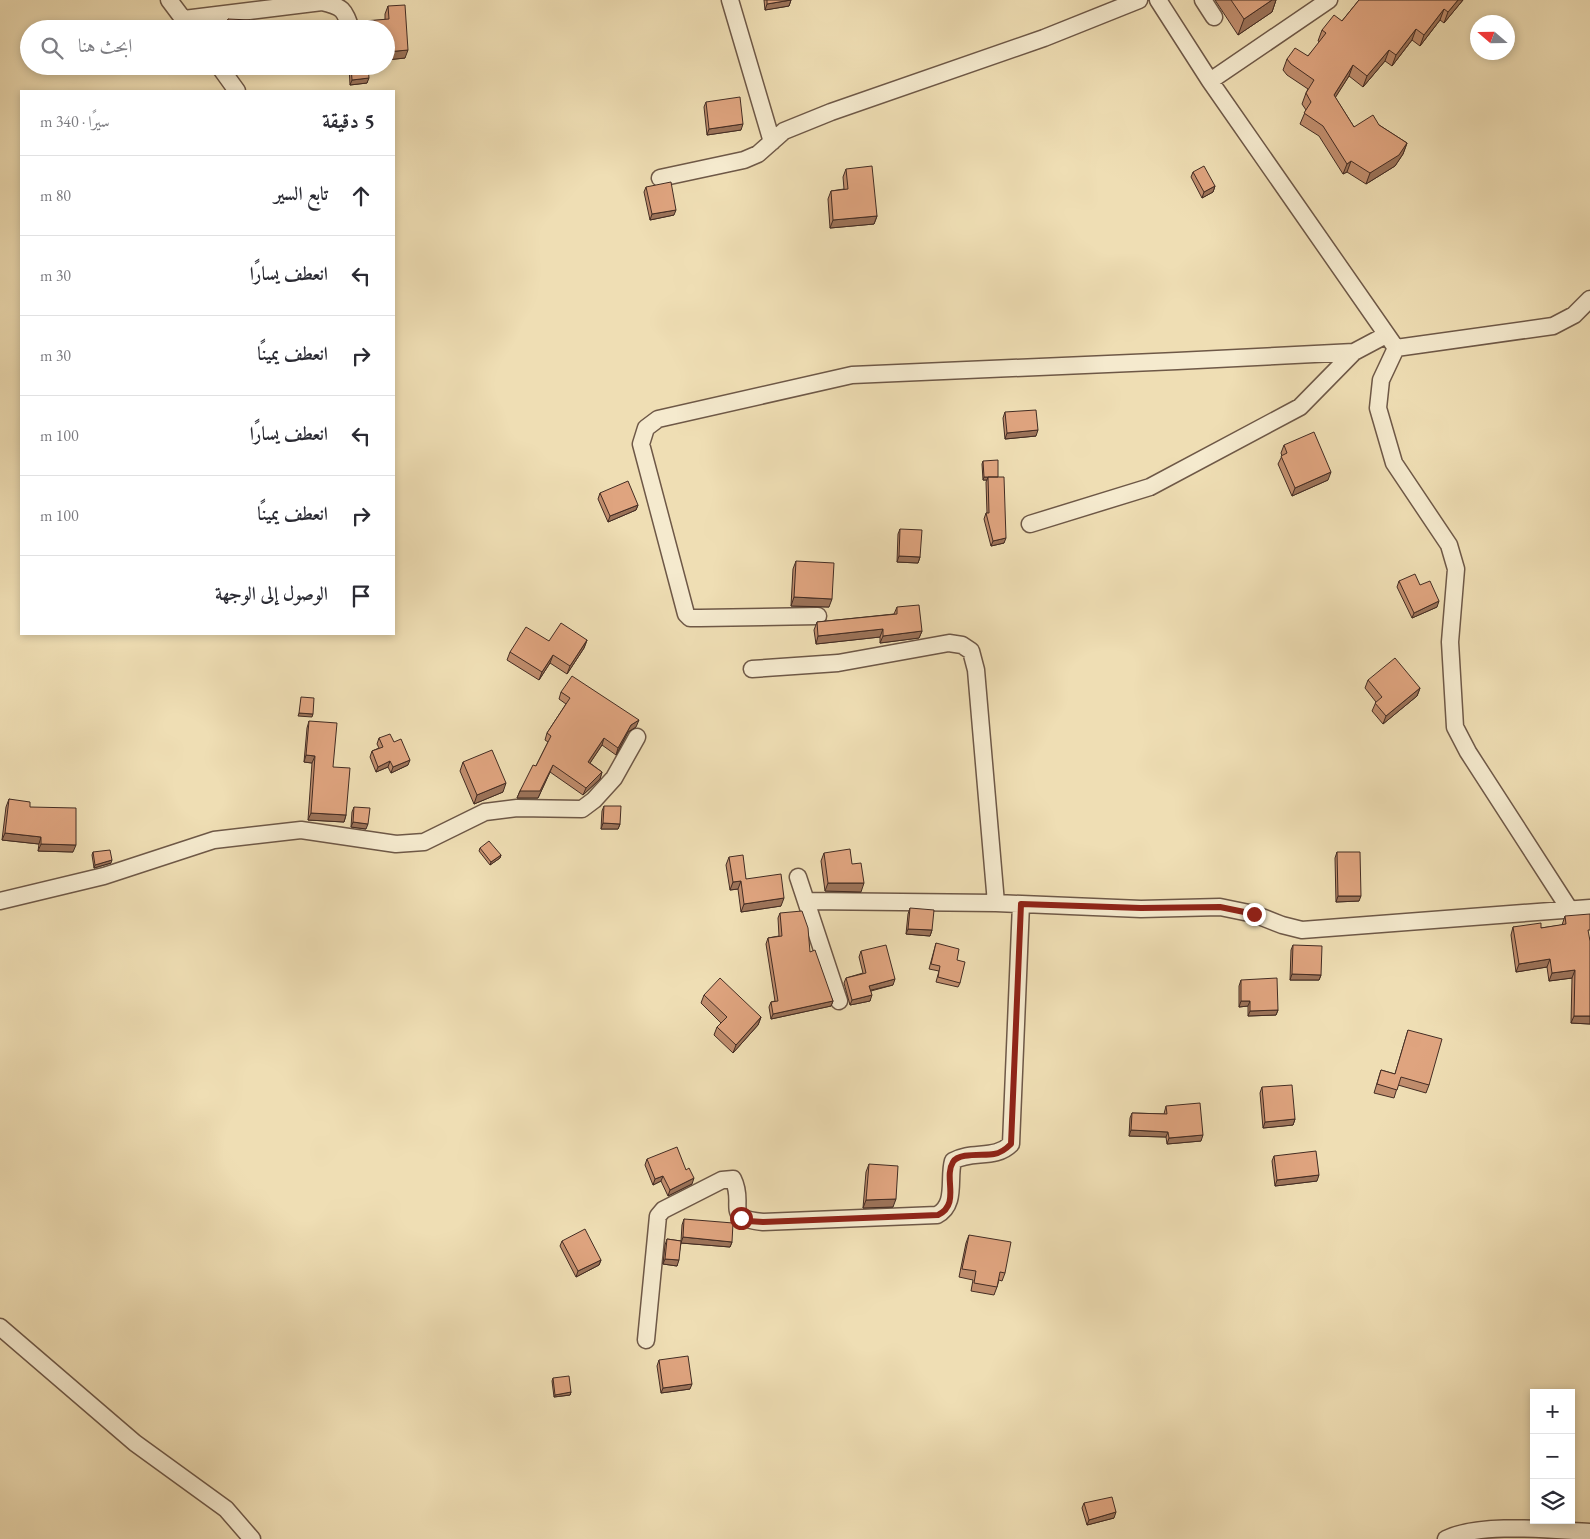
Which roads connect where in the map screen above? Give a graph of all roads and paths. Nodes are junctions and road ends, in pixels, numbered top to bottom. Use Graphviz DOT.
graph roads {
  1 [pos="169,0"];
  2 [pos="730,0"];
  3 [pos="1139,0"];
  4 [pos="1158,0"];
  5 [pos="1203,0"];
  6 [pos="1329,0"];
  7 [pos="1214,17"];
  8 [pos="184,20"];
  9 [pos="212,20"];
  10 [pos="348,20"];
  11 [pos="225,75"];
  12 [pos="1210,81"];
  13 [pos="236,90"];
  14 [pos="772,142"];
  15 [pos="660,178"];
  16 [pos="1590,299"];
  17 [pos="1391,341"];
  18 [pos="1354,352"];
  19 [pos="1030,524"];
  20 [pos="818,616"];
  21 [pos="752,669"];
  22 [pos="637,738"];
  23 [pos="798,877"];
  24 [pos="0,899"];
  25 [pos="806,901"];
  26 [pos="996,904"];
  27 [pos="1021,904"];
  28 [pos="1590,908"];
  29 [pos="1570,910"];
  30 [pos="839,1002"];
  31 [pos="0,1327"];
  32 [pos="646,1340"];
  33 [pos="1590,1532"];
  34 [pos="252,1539"];
  35 [pos="1446,1539"];
  1 -- 8 [label="street"];
  2 -- 14 [label="street"];
  3 -- 14 [label="street"];
  4 -- 12 [label="street"];
  5 -- 7 [label="street"];
  6 -- 12 [label="street"];
  9 -- 10 [label="street"];
  11 -- 13 [label="street"];
  12 -- 17 [label="street"];
  14 -- 15 [label="street"];
  16 -- 17 [label="street"];
  17 -- 18 [label="street"];
  17 -- 29 [label="street"];
  18 -- 19 [label="street"];
  18 -- 20 [label="street"];
  21 -- 26 [label="street"];
  22 -- 24 [label="street"];
  23 -- 25 [label="street"];
  25 -- 26 [label="street"];
  25 -- 30 [label="street"];
  26 -- 27 [label="street"];
  27 -- 29 [label="street"];
  27 -- 32 [label="street"];
  28 -- 29 [label="street"];
  31 -- 34 [label="street"];
  33 -- 35 [label="street"];
}
